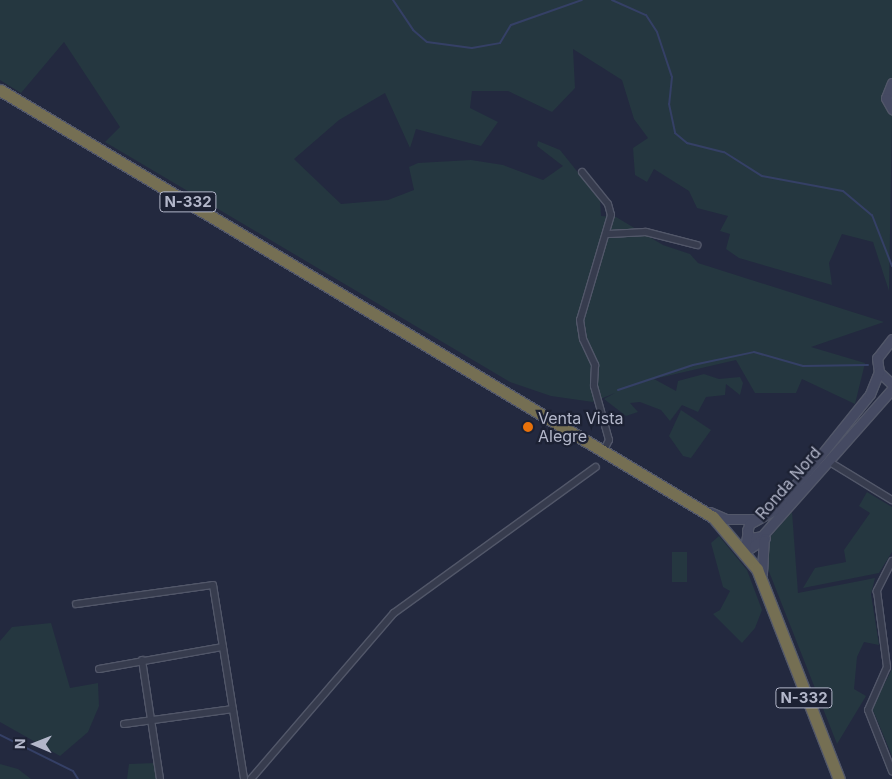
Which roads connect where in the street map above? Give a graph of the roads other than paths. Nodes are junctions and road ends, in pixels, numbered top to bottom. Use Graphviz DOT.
graph roads {
  1 [pos="892,83"];
  2 [pos="0,90"];
  3 [pos="892,109"];
  4 [pos="582,172"];
  5 [pos="609,234"];
  6 [pos="697,245"];
  7 [pos="892,339"];
  8 [pos="879,372"];
  9 [pos="892,384"];
  10 [pos="892,390"];
  11 [pos="608,453"];
  12 [pos="828,460"];
  13 [pos="596,467"];
  14 [pos="892,500"];
  15 [pos="694,502"];
  16 [pos="756,519"];
  17 [pos="770,527"];
  18 [pos="747,530"];
  19 [pos="729,538"];
  20 [pos="764,540"];
  21 [pos="743,548"];
  22 [pos="745,560"];
  23 [pos="892,561"];
  24 [pos="768,593"];
  25 [pos="76,604"];
  26 [pos="223,647"];
  27 [pos="142,660"];
  28 [pos="99,669"];
  29 [pos="808,701"];
  30 [pos="233,709"];
  31 [pos="152,722"];
  32 [pos="124,724"];
  33 [pos="892,771"];
  34 [pos="160,779"];
  35 [pos="244,779"];
  36 [pos="251,779"];
  37 [pos="831,779"];
  38 [pos="839,779"];
  39 [pos="847,779"];
  1 -- 3 [label="main road"];
  2 -- 11 [label="highway, N-332"];
  4 -- 5 [label="street"];
  5 -- 6 [label="street"];
  5 -- 11 [label="street"];
  7 -- 8 [label="main road, Ronda Nord"];
  8 -- 9 [label="main road"];
  8 -- 16 [label="main road, Ronda Nord"];
  10 -- 12 [label="main road, Ronda Nord"];
  11 -- 15 [label="highway, N-332"];
  11 -- 19 [label="highway, N-332"];
  12 -- 14 [label="street"];
  12 -- 17 [label="main road, Ronda Nord"];
  13 -- 36 [label="street"];
  15 -- 16 [label="main road"];
  15 -- 21 [label="highway, N-332"];
  16 -- 18 [label="main road, Ronda Nord"];
  17 -- 18 [label="main road, Ronda Nord"];
  17 -- 20 [label="main road"];
  18 -- 21 [label="main road"];
  19 -- 21 [label="main road"];
  19 -- 22 [label="highway, N-332"];
  20 -- 21 [label="main road"];
  20 -- 24 [label="main road"];
  21 -- 22 [label="main road"];
  21 -- 24 [label="highway, N-332"];
  22 -- 29 [label="highway, N-332"];
  23 -- 33 [label="street"];
  24 -- 29 [label="highway, N-332"];
  25 -- 26 [label="street"];
  26 -- 27 [label="street"];
  26 -- 30 [label="street"];
  27 -- 28 [label="street"];
  27 -- 31 [label="street"];
  29 -- 37 [label="highway"];
  29 -- 38 [label="highway, N-332"];
  29 -- 39 [label="highway"];
  30 -- 31 [label="street"];
  30 -- 35 [label="street"];
  31 -- 32 [label="street"];
  31 -- 34 [label="street"];
}
